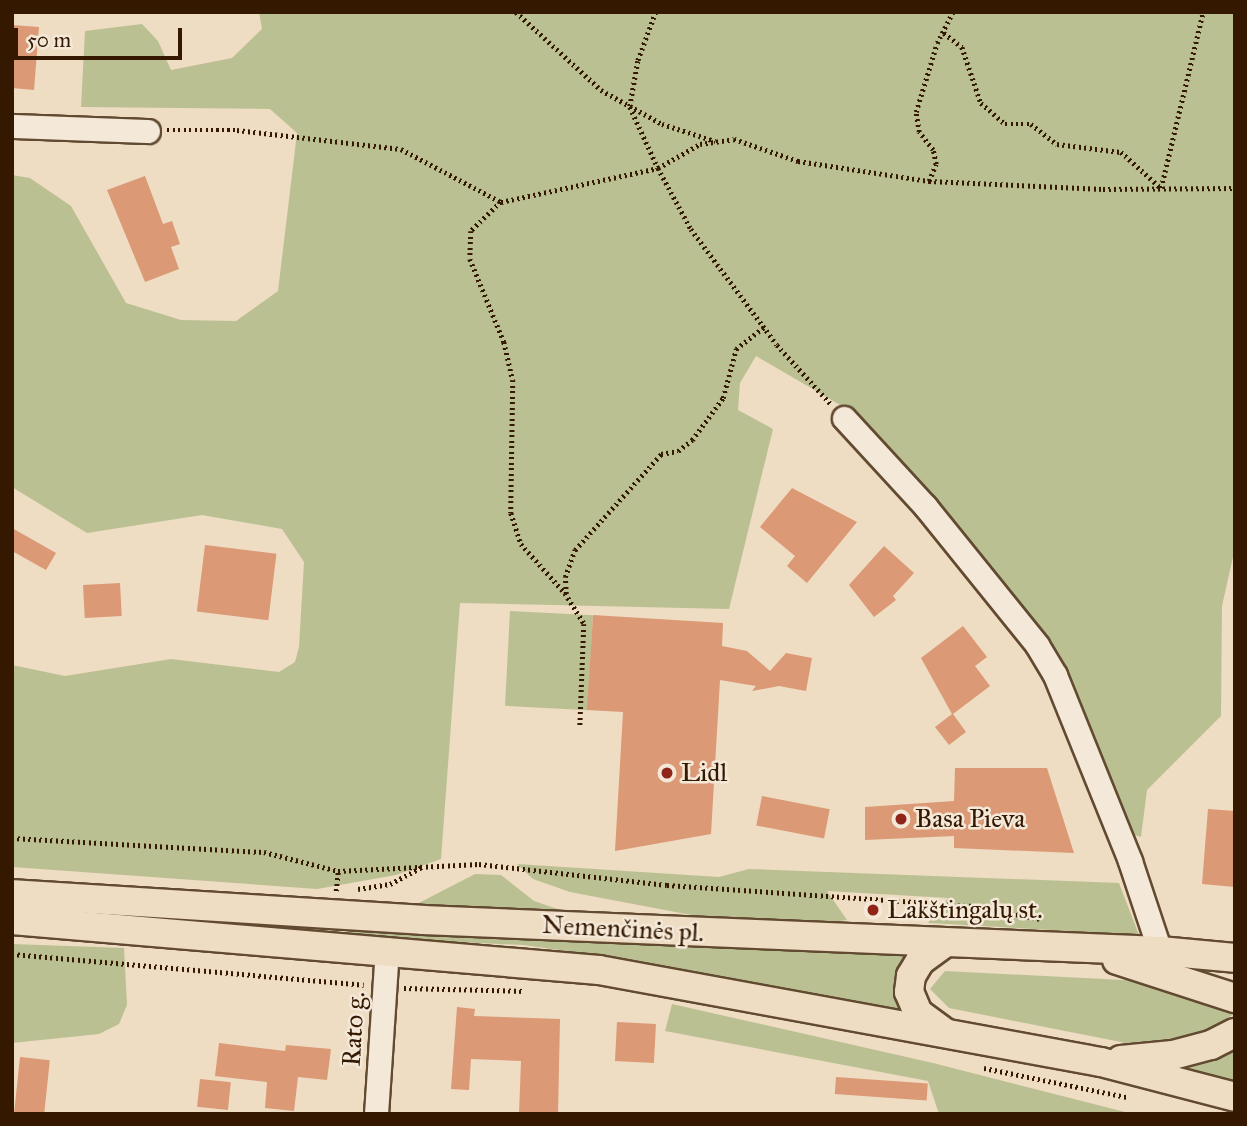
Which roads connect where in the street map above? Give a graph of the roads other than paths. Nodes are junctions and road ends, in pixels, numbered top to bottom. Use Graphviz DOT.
graph roads {
  1 [pos="12,126"];
  2 [pos="148,131"];
  3 [pos="844,418"];
  4 [pos="12,894"];
  5 [pos="12,920"];
  6 [pos="945,943"];
  7 [pos="1077,948"];
  8 [pos="387,949"];
  9 [pos="1160,950"];
  10 [pos="1235,958"];
  11 [pos="1235,998"];
  12 [pos="1235,1033"];
  13 [pos="948,1035"];
  14 [pos="1101,1062"];
  15 [pos="1235,1100"];
  16 [pos="376,1114"];
  17 [pos="1231,1114"];
  1 -- 2 [label="street"];
  3 -- 9 [label="street"];
  4 -- 6 [label="main road, Nemenčinės pl."];
  5 -- 8 [label="main road, Nemenčinės pl."];
  6 -- 7 [label="main road, Nemenčinės pl."];
  6 -- 13 [label="main road"];
  7 -- 9 [label="main road, Nemenčinės pl."];
  7 -- 11 [label="main road"];
  8 -- 13 [label="main road, Nemenčinės pl."];
  8 -- 16 [label="street, Rato g."];
  9 -- 10 [label="main road, Nemenčinės pl."];
  12 -- 14 [label="main road"];
  13 -- 14 [label="main road, Nemenčinės pl."];
  14 -- 15 [label="main road"];
  15 -- 17 [label="street"];
}
